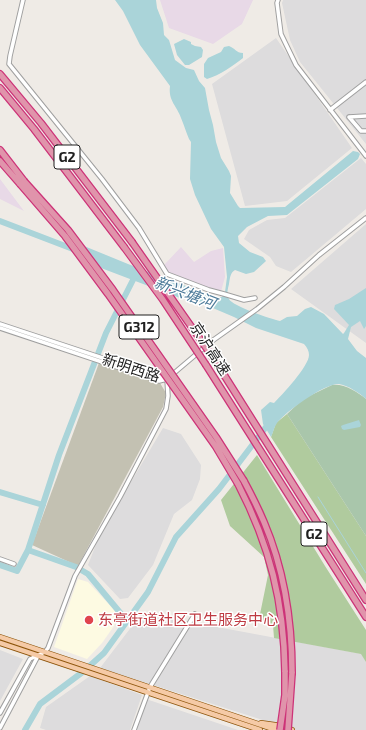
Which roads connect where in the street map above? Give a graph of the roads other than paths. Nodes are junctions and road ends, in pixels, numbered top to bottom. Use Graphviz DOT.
graph roads {
  1 [pos="23,0"];
  2 [pos="278,0"];
  3 [pos="0,74"];
  4 [pos="366,82"];
  5 [pos="0,88"];
  6 [pos="330,110"];
  7 [pos="366,116"];
  8 [pos="366,131"];
  9 [pos="0,150"];
  10 [pos="366,156"];
  11 [pos="0,161"];
  12 [pos="22,182"];
  13 [pos="366,218"];
  14 [pos="255,298"];
  15 [pos="0,324"];
  16 [pos="0,328"];
  17 [pos="167,379"];
  18 [pos="0,559"];
  19 [pos="14,564"];
  20 [pos="366,600"];
  21 [pos="195,614"];
  22 [pos="366,617"];
  23 [pos="0,637"];
  24 [pos="0,643"];
  25 [pos="45,652"];
  26 [pos="38,655"];
  27 [pos="150,687"];
  28 [pos="148,692"];
  29 [pos="0,713"];
  30 [pos="250,726"];
  31 [pos="0,728"];
  32 [pos="134,730"];
  33 [pos="256,730"];
  34 [pos="260,730"];
  35 [pos="276,730"];
  36 [pos="280,730"];
  37 [pos="288,730"];
  38 [pos="292,730"];
  1 -- 14 [label="street"];
  2 -- 6 [label="street"];
  3 -- 20 [label="highway, 京沪高速 / G2, bridge"];
  4 -- 6 [label="street"];
  5 -- 22 [label="highway, 京沪高速 / G2, bridge"];
  6 -- 10 [label="street"];
  7 -- 8 [label="street"];
  9 -- 12 [label="highway, G312"];
  11 -- 12 [label="highway, G312"];
  12 -- 36 [label="highway, G312, bridge"];
  12 -- 37 [label="highway, G312, bridge"];
  13 -- 17 [label="street"];
  15 -- 17 [label="street, 新明西路"];
  16 -- 17 [label="street, 新明西路"];
  17 -- 25 [label="street"];
  18 -- 19 [label="street"];
  21 -- 27 [label="street"];
  23 -- 25 [label="main road"];
  24 -- 26 [label="main road"];
  25 -- 26 [label="street"];
  25 -- 27 [label="main road"];
  26 -- 28 [label="main road"];
  26 -- 29 [label="street"];
  26 -- 31 [label="street"];
  27 -- 28 [label="street"];
  27 -- 30 [label="main road"];
  28 -- 30 [label="main road"];
  28 -- 32 [label="street"];
  30 -- 33 [label="main road"];
  30 -- 34 [label="main road"];
  30 -- 35 [label="main road"];
  30 -- 38 [label="main road"];
}
